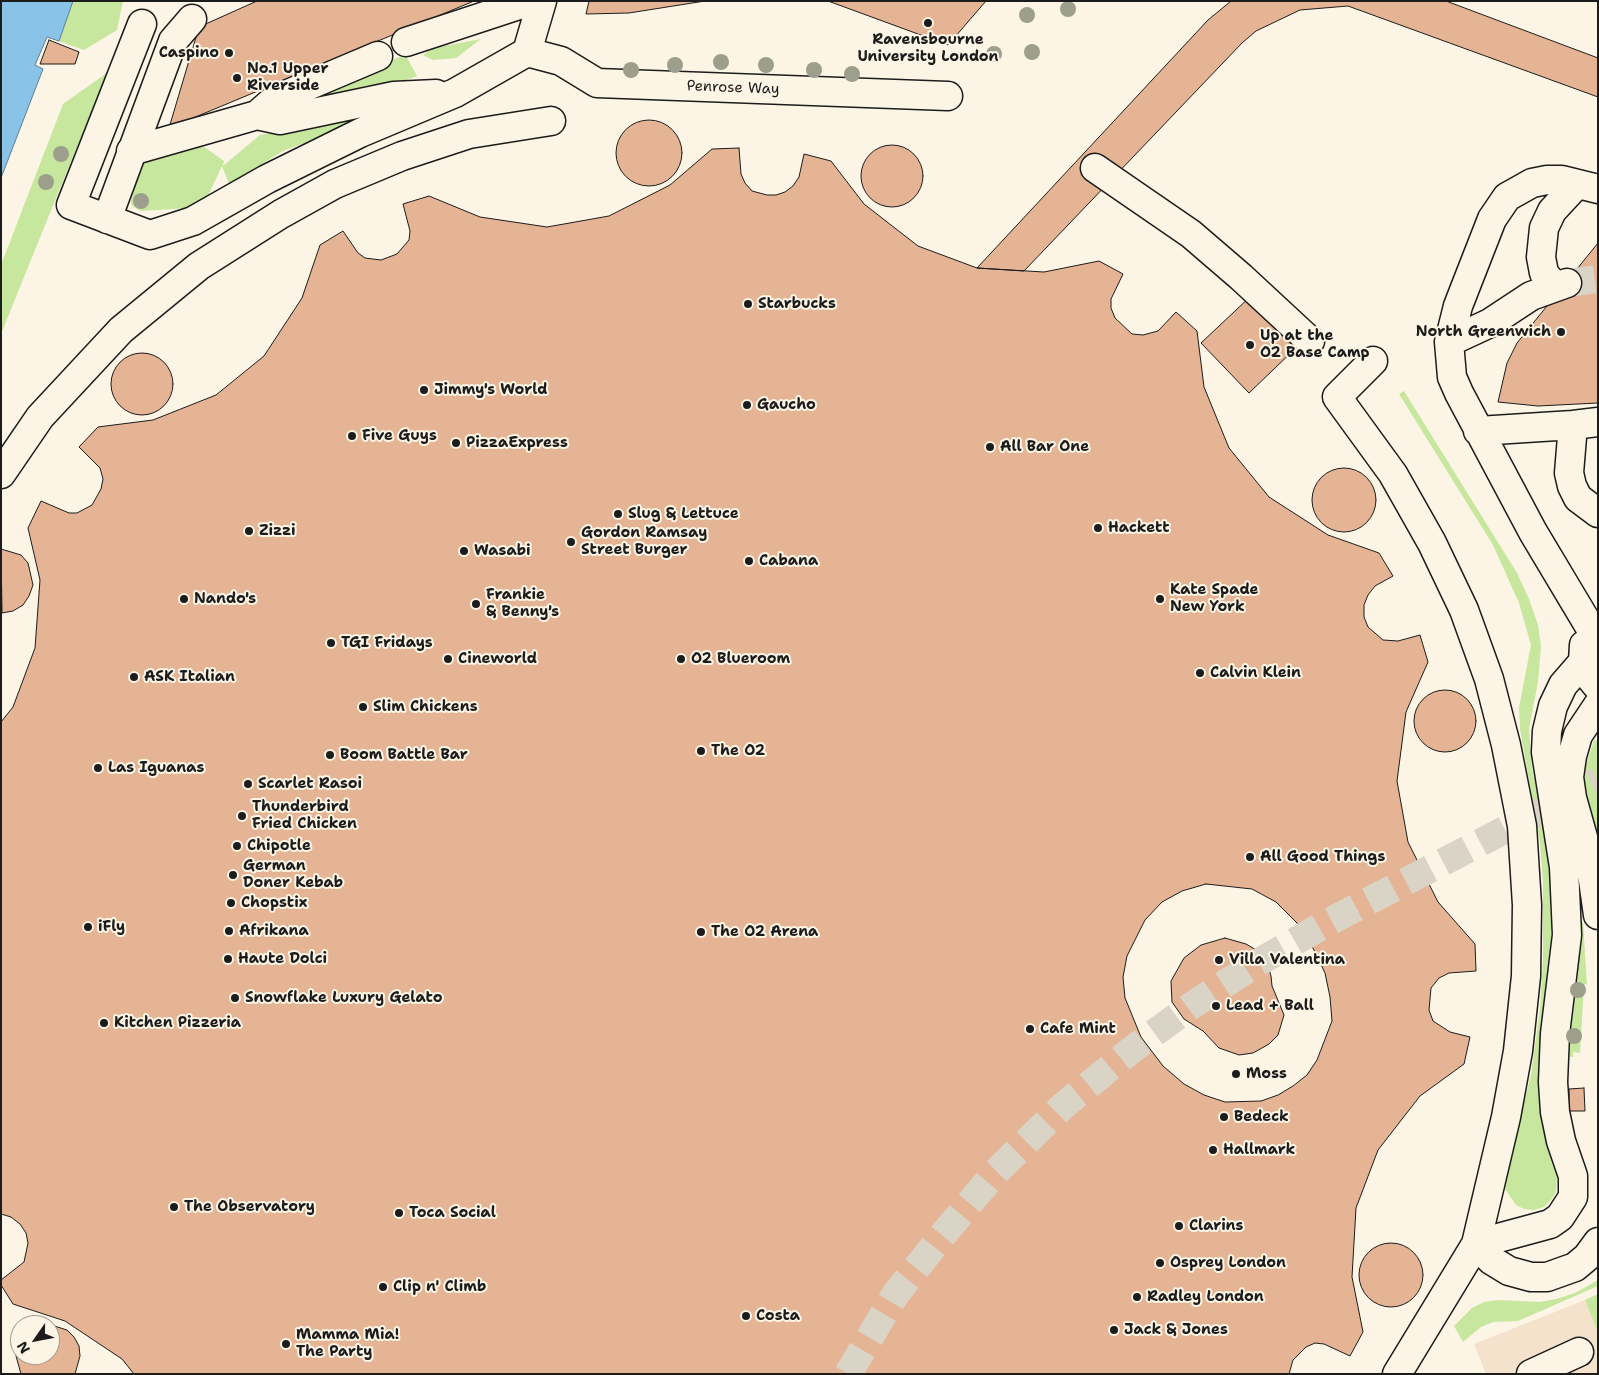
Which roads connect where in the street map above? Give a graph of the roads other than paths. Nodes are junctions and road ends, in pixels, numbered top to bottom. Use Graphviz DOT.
graph roads {
  1 [pos="531,1"];
  2 [pos="542,1"];
  3 [pos="192,19"];
  4 [pos="142,24"];
  5 [pos="406,42"];
  6 [pos="526,52"];
  7 [pos="378,56"];
  8 [pos="455,93"];
  9 [pos="948,96"];
  10 [pos="257,115"];
  11 [pos="551,121"];
  12 [pos="131,151"];
  13 [pos="1095,168"];
  14 [pos="1587,186"];
  15 [pos="107,219"];
  16 [pos="1310,341"];
  17 [pos="1449,342"];
  18 [pos="1373,361"];
  19 [pos="1585,423"];
  20 [pos="1478,431"];
  21 [pos="1,474"];
  22 [pos="1598,513"];
  23 [pos="1595,627"];
  24 [pos="1583,662"];
  25 [pos="1598,687"];
  26 [pos="1598,705"];
  27 [pos="1598,915"];
  28 [pos="1598,1242"];
  29 [pos="1476,1244"];
  30 [pos="1579,1352"];
  31 [pos="1397,1374"];
  32 [pos="1530,1374"];
  1 -- 5 [label="street"];
  2 -- 6 [label="street"];
  3 -- 12 [label="street"];
  4 -- 15 [label="street"];
  6 -- 8 [label="street"];
  6 -- 9 [label="street, Penrose Way"];
  7 -- 10 [label="street"];
  8 -- 10 [label="street"];
  8 -- 15 [label="street"];
  10 -- 12 [label="street"];
  11 -- 21 [label="street"];
  12 -- 15 [label="street"];
  13 -- 16 [label="street"];
  14 -- 17 [label="street"];
  14 -- 17 [label="street"];
  17 -- 20 [label="street"];
  18 -- 29 [label="street"];
  19 -- 20 [label="street"];
  19 -- 22 [label="street"];
  20 -- 23 [label="street"];
  23 -- 24 [label="street"];
  24 -- 25 [label="street"];
  24 -- 29 [label="street"];
  26 -- 27 [label="street"];
  28 -- 29 [label="street"];
  29 -- 31 [label="street"];
  30 -- 32 [label="street"];
}
